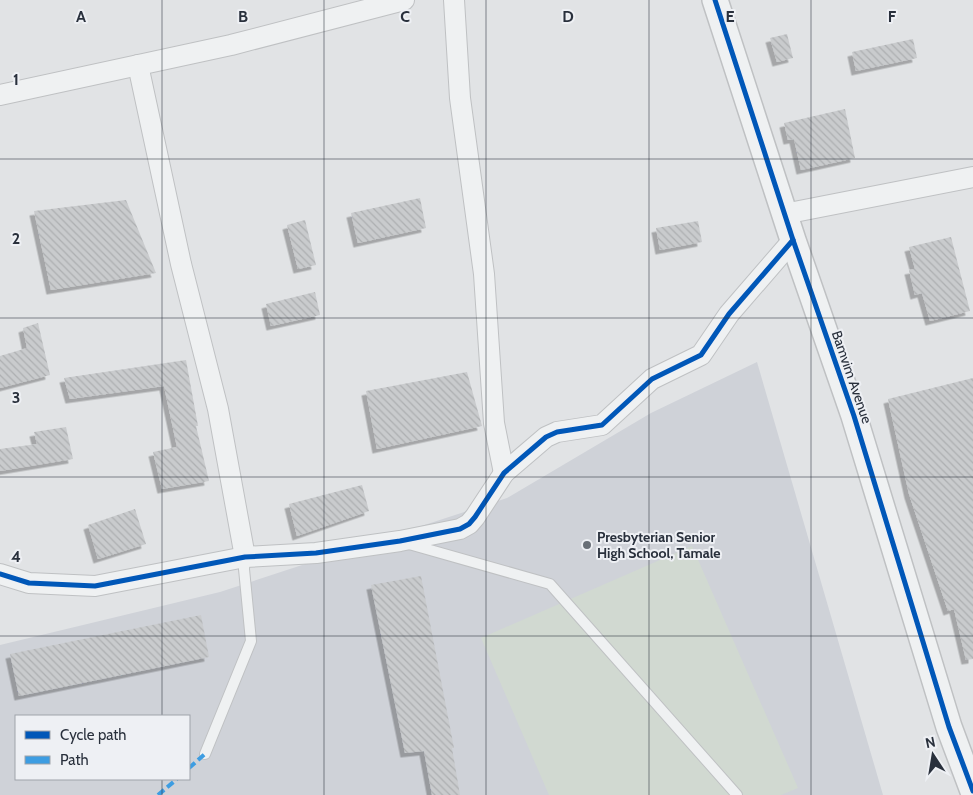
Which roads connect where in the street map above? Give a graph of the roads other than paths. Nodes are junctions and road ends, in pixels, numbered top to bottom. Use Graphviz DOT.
graph roads {
  1 [pos="404,0"];
  2 [pos="454,0"];
  3 [pos="715,0"];
  4 [pos="138,65"];
  5 [pos="0,95"];
  6 [pos="973,177"];
  7 [pos="784,214"];
  8 [pos="792,240"];
  9 [pos="504,473"];
  10 [pos="400,541"];
  11 [pos="245,557"];
  12 [pos="0,574"];
  13 [pos="205,754"];
  14 [pos="973,791"];
  15 [pos="737,795"];
  1 -- 4 [label="street"];
  2 -- 9 [label="street"];
  3 -- 7 [label="street, Bamvim Avenue"];
  4 -- 5 [label="street"];
  4 -- 11 [label="street"];
  6 -- 7 [label="street"];
  7 -- 8 [label="street, Bamvim Avenue"];
  8 -- 9 [label="street"];
  8 -- 14 [label="street, Bamvim Avenue"];
  9 -- 10 [label="street"];
  10 -- 11 [label="street"];
  10 -- 15 [label="lane"];
  11 -- 12 [label="street"];
  11 -- 13 [label="lane"];
}
